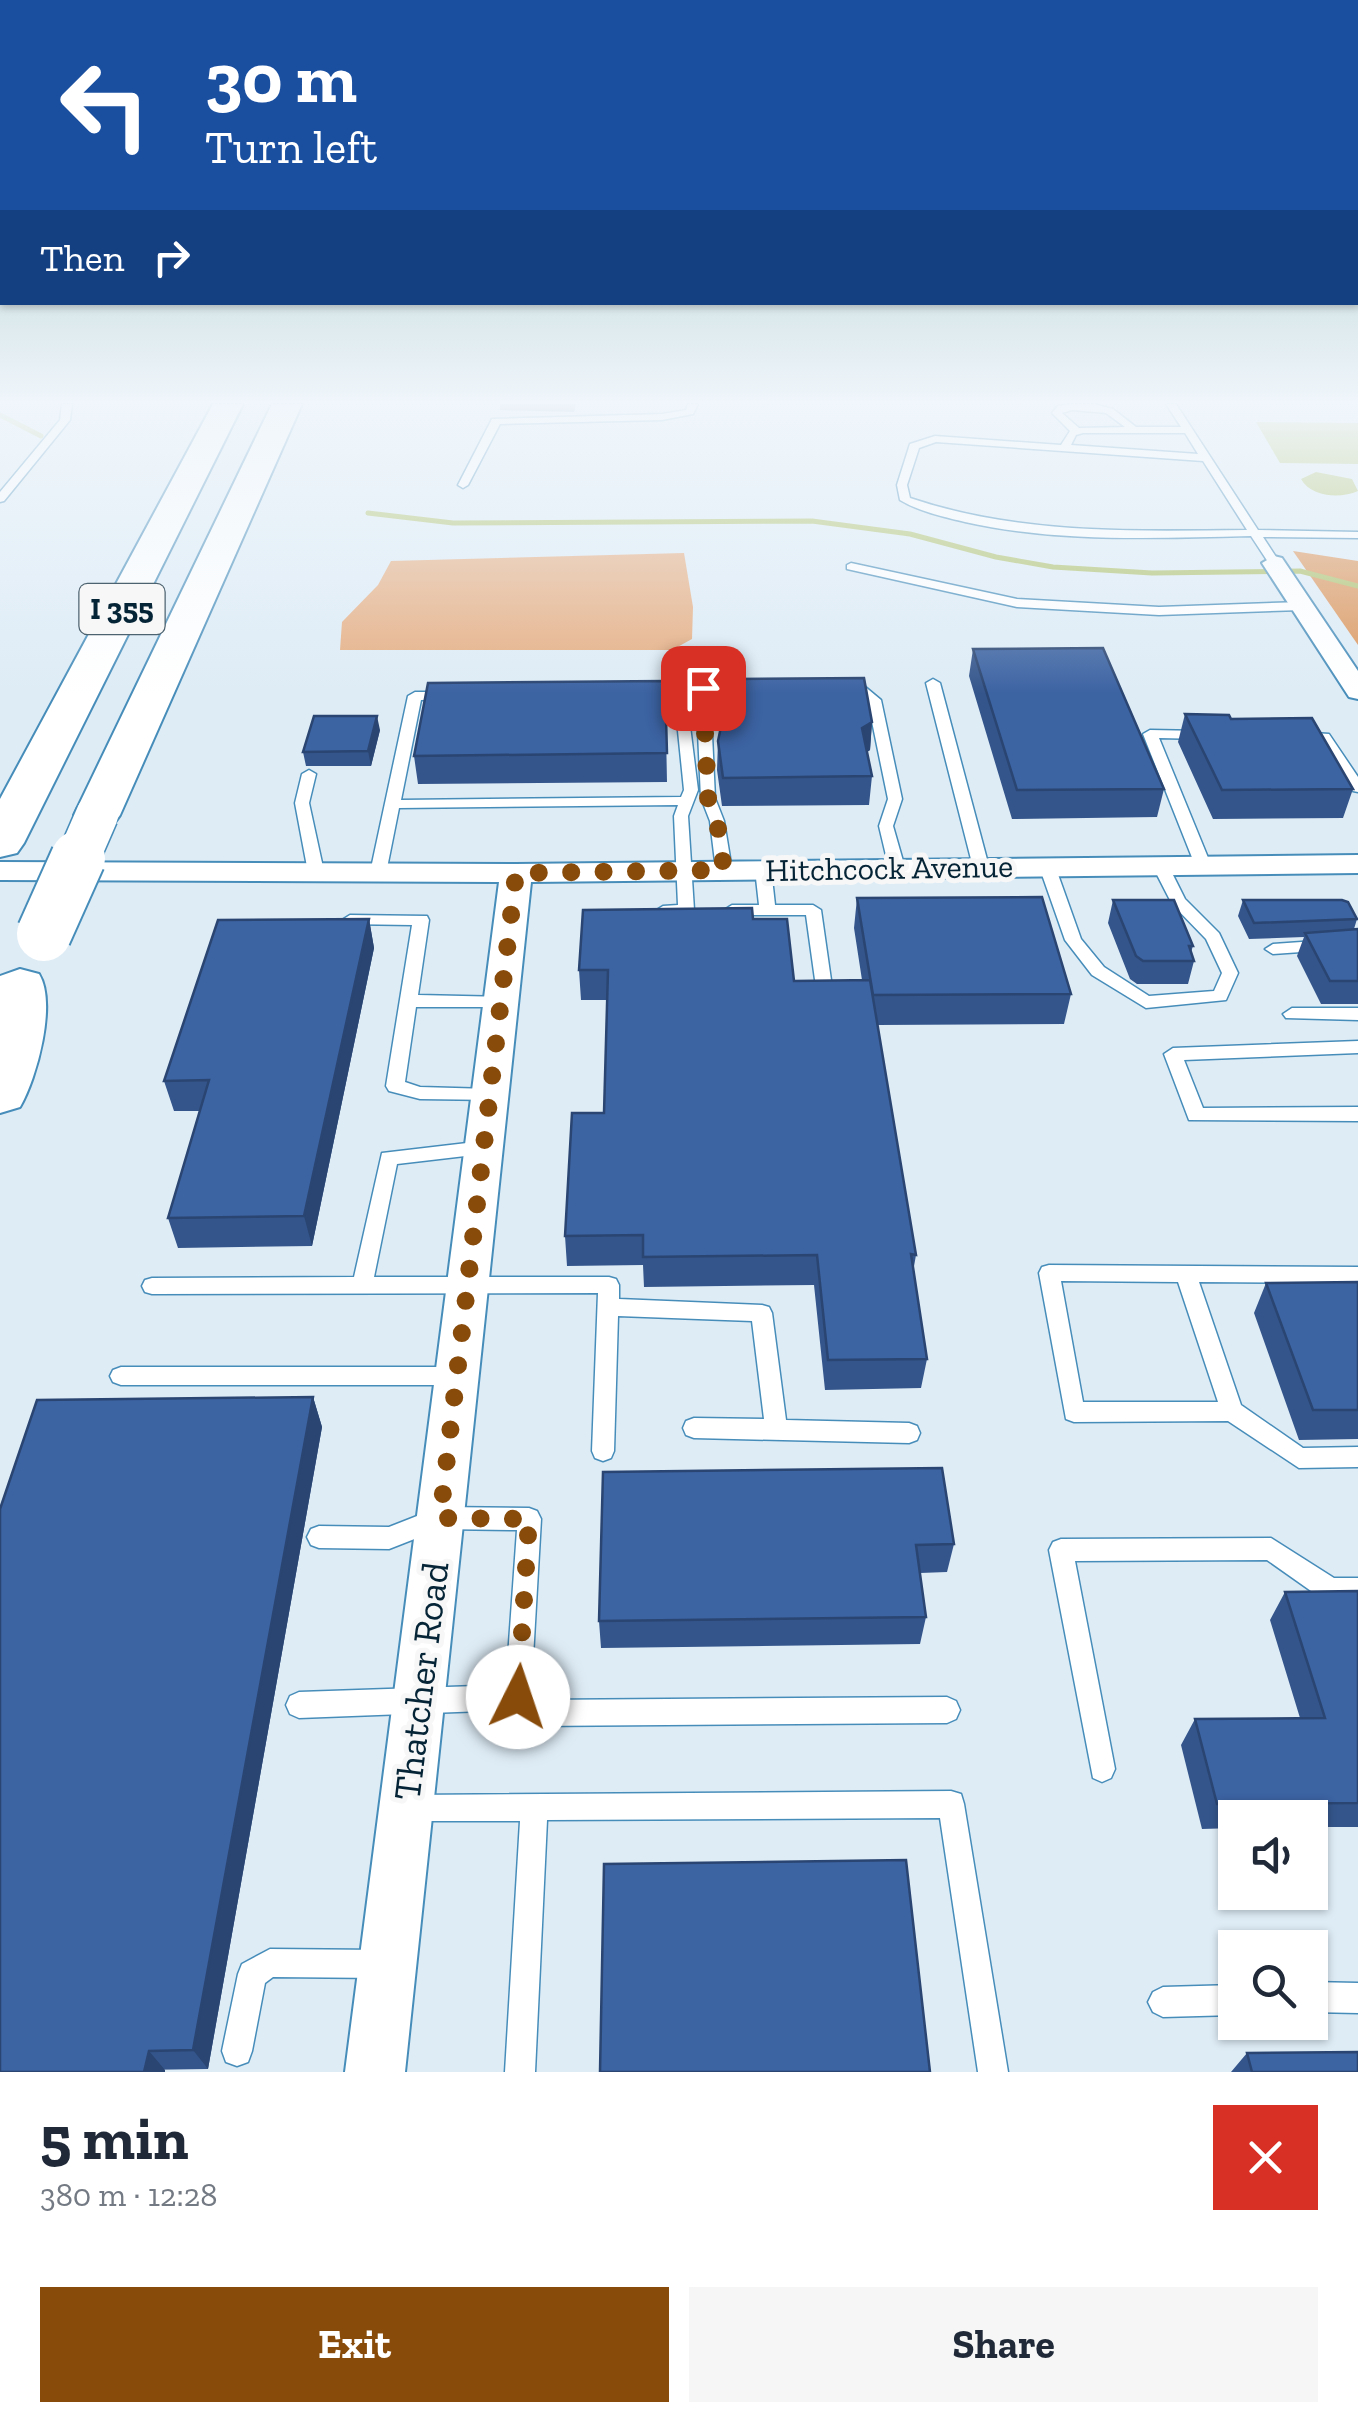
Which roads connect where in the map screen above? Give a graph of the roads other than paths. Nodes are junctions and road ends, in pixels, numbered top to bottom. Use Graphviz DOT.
graph roads {
  1 [pos="178,501"];
  2 [pos="242,501"];
  3 [pos="907,501"];
  4 [pos="1234,501"];
  5 [pos="1255,533"];
  6 [pos="1358,535"];
  7 [pos="851,567"];
  8 [pos="1279,571"];
  9 [pos="1302,606"];
  10 [pos="933,683"];
  11 [pos="761,688"];
  12 [pos="839,688"];
  13 [pos="1358,691"];
  14 [pos="472,696"];
  15 [pos="624,697"];
  16 [pos="1227,735"];
  17 [pos="1285,736"];
  18 [pos="309,774"];
  19 [pos="1358,788"];
  20 [pos="687,801"];
  21 [pos="392,804"];
  22 [pos="8,828"];
  23 [pos="1358,864"];
  24 [pos="1160,865"];
  25 [pos="1203,865"];
  26 [pos="1046,866"];
  27 [pos="981,867"];
  28 [pos="897,868"];
  29 [pos="724,870"];
  30 [pos="762,870"];
  31 [pos="0,871"];
  32 [pos="684,871"];
  33 [pos="316,872"];
  34 [pos="378,872"];
  35 [pos="516,873"];
  36 [pos="702,910"];
  37 [pos="768,910"];
  38 [pos="649,911"];
  39 [pos="328,920"];
  40 [pos="1358,944"];
  41 [pos="1272,949"];
  42 [pos="825,994"];
  43 [pos="501,1001"];
  44 [pos="408,1002"];
  45 [pos="10,1007"];
  46 [pos="1292,1014"];
  47 [pos="1358,1014"];
  48 [pos="1358,1046"];
  49 [pos="0,1093"];
  50 [pos="490,1095"];
  51 [pos="1358,1114"];
  52 [pos="484,1148"];
  53 [pos="1186,1274"];
  54 [pos="1358,1275"];
  55 [pos="152,1286"];
  56 [pos="362,1286"];
  57 [pos="468,1286"];
  58 [pos="608,1307"];
  59 [pos="120,1376"];
  60 [pos="457,1376"];
  61 [pos="1232,1411"];
  62 [pos="694,1428"];
  63 [pos="776,1429"];
  64 [pos="909,1433"];
  65 [pos="603,1451"];
  66 [pos="1358,1457"];
  67 [pos="440,1518"];
  68 [pos="320,1536"];
  69 [pos="1358,1590"];
  70 [pos="518,1697"];
  71 [pos="418,1700"];
  72 [pos="298,1705"];
  73 [pos="947,1710"];
  74 [pos="1102,1769"];
  75 [pos="534,1807"];
  76 [pos="406,1808"];
  77 [pos="388,1964"];
  78 [pos="1328,1997"];
  79 [pos="1358,1998"];
  80 [pos="1218,2000"];
  81 [pos="1163,2002"];
  82 [pos="238,2050"];
  83 [pos="375,2072"];
  84 [pos="520,2072"];
  85 [pos="993,2072"];
  1 -- 22 [label="highway, I 355"];
  2 -- 45 [label="highway, I 355, bridge"];
  3 -- 5 [label="lane"];
  4 -- 5 [label="lane"];
  5 -- 6 [label="lane"];
  5 -- 8 [label="lane"];
  7 -- 9 [label="lane"];
  8 -- 9 [label="street"];
  9 -- 13 [label="street"];
  10 -- 27 [label="lane"];
  11 -- 29 [label="lane"];
  12 -- 28 [label="lane"];
  14 -- 21 [label="lane"];
  15 -- 20 [label="lane"];
  16 -- 25 [label="lane"];
  17 -- 19 [label="lane"];
  18 -- 33 [label="lane"];
  20 -- 21 [label="lane"];
  20 -- 32 [label="lane"];
  21 -- 34 [label="lane"];
  23 -- 25 [label="street, Hitchcock Avenue"];
  24 -- 25 [label="street, Hitchcock Avenue"];
  24 -- 26 [label="street, Hitchcock Avenue"];
  24 -- 26 [label="lane"];
  26 -- 27 [label="street, Hitchcock Avenue"];
  27 -- 28 [label="street, Hitchcock Avenue"];
  28 -- 30 [label="street, Hitchcock Avenue"];
  29 -- 30 [label="street, Hitchcock Avenue"];
  29 -- 32 [label="street, Hitchcock Avenue"];
  30 -- 37 [label="lane"];
  31 -- 33 [label="street, Hitchcock Avenue"];
  32 -- 35 [label="street, Hitchcock Avenue"];
  32 -- 36 [label="lane"];
  33 -- 34 [label="street, Hitchcock Avenue"];
  34 -- 35 [label="street, Hitchcock Avenue"];
  35 -- 43 [label="street, Thatcher Road"];
  36 -- 37 [label="lane"];
  36 -- 38 [label="lane"];
  37 -- 42 [label="lane"];
  39 -- 44 [label="lane"];
  40 -- 41 [label="lane"];
  43 -- 44 [label="lane"];
  43 -- 50 [label="street, Thatcher Road"];
  44 -- 50 [label="lane"];
  45 -- 49 [label="highway"];
  46 -- 47 [label="lane"];
  48 -- 51 [label="lane"];
  50 -- 52 [label="street, Thatcher Road"];
  52 -- 56 [label="lane"];
  52 -- 57 [label="street, Thatcher Road"];
  53 -- 54 [label="lane"];
  53 -- 61 [label="lane"];
  53 -- 61 [label="lane"];
  55 -- 56 [label="lane"];
  56 -- 57 [label="lane"];
  57 -- 58 [label="lane"];
  57 -- 60 [label="street, Thatcher Road"];
  58 -- 63 [label="lane"];
  58 -- 65 [label="lane"];
  59 -- 60 [label="lane"];
  60 -- 67 [label="street, Thatcher Road"];
  61 -- 66 [label="lane"];
  62 -- 63 [label="lane"];
  63 -- 64 [label="lane"];
  67 -- 68 [label="lane"];
  67 -- 70 [label="lane"];
  67 -- 71 [label="street, Thatcher Road"];
  69 -- 74 [label="lane"];
  70 -- 71 [label="lane"];
  70 -- 73 [label="lane"];
  71 -- 72 [label="lane"];
  71 -- 76 [label="street, Thatcher Road"];
  75 -- 76 [label="lane"];
  75 -- 84 [label="lane"];
  75 -- 85 [label="lane"];
  76 -- 77 [label="street, Thatcher Road"];
  77 -- 82 [label="lane"];
  77 -- 83 [label="street, Thatcher Road"];
  78 -- 79 [label="lane"];
  80 -- 81 [label="lane"];
}
